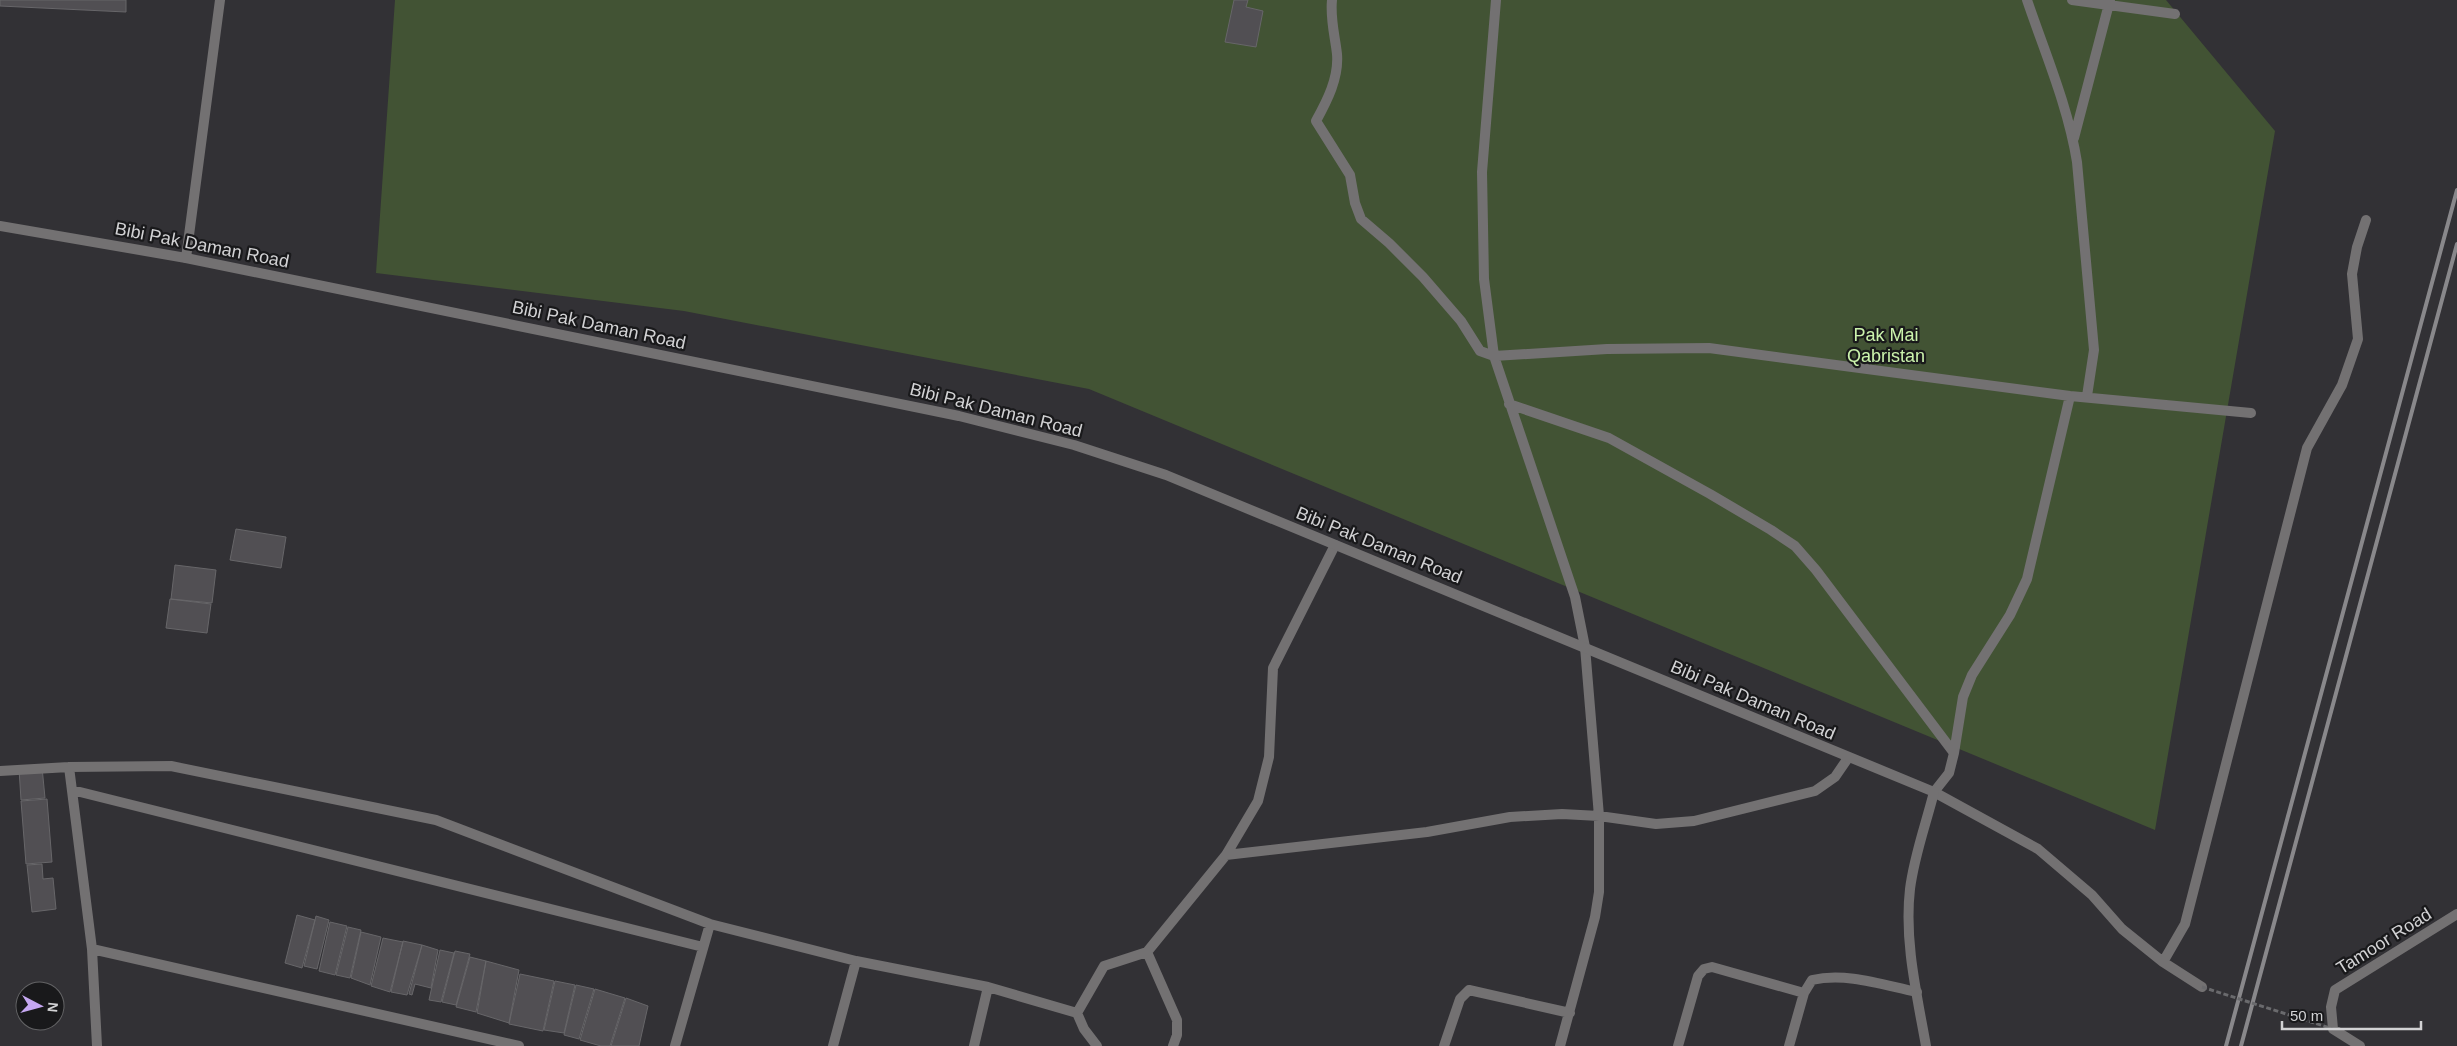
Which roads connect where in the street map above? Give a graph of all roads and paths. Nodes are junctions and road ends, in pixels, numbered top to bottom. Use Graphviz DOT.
graph roads {
  1 [pos="220,0"];
  2 [pos="1332,0"];
  3 [pos="1496,0"];
  4 [pos="2027,0"];
  5 [pos="2072,0"];
  6 [pos="2109,3"];
  7 [pos="2175,14"];
  8 [pos="2074,139"];
  9 [pos="2366,220"];
  10 [pos="0,226"];
  11 [pos="186,258"];
  12 [pos="1494,356"];
  13 [pos="2070,396"];
  14 [pos="2087,396"];
  15 [pos="1509,404"];
  16 [pos="2251,414"];
  17 [pos="1335,545"];
  18 [pos="1585,647"];
  19 [pos="1954,754"];
  20 [pos="1848,758"];
  21 [pos="69,767"];
  22 [pos="0,771"];
  23 [pos="72,790"];
  24 [pos="1934,792"];
  25 [pos="1599,816"];
  26 [pos="1226,856"];
  27 [pos="2457,914"];
  28 [pos="710,924"];
  29 [pos="703,947"];
  30 [pos="92,949"];
  31 [pos="1146,952"];
  32 [pos="856,961"];
  33 [pos="2163,962"];
  34 [pos="988,986"];
  35 [pos="2202,987"];
  36 [pos="1916,992"];
  37 [pos="1804,993"];
  38 [pos="1077,1013"];
  39 [pos="1570,1013"];
  40 [pos="2333,1029"];
  41 [pos="97,1046"];
  42 [pos="519,1046"];
  43 [pos="675,1046"];
  44 [pos="833,1046"];
  45 [pos="974,1046"];
  46 [pos="1097,1046"];
  47 [pos="1173,1046"];
  48 [pos="1444,1046"];
  49 [pos="1560,1046"];
  50 [pos="1678,1046"];
  51 [pos="1788,1046"];
  52 [pos="1926,1046"];
  53 [pos="2360,1046"];
  1 -- 11 [label="street"];
  2 -- 12 [label="street"];
  3 -- 12 [label="street"];
  4 -- 8 [label="street"];
  5 -- 6 [label="street"];
  6 -- 7 [label="street"];
  6 -- 8 [label="street"];
  8 -- 14 [label="street"];
  9 -- 33 [label="street"];
  10 -- 11 [label="street, Bibi Pak Daman Road"];
  11 -- 17 [label="street, Bibi Pak Daman Road"];
  12 -- 13 [label="street"];
  12 -- 15 [label="street"];
  13 -- 14 [label="street"];
  13 -- 19 [label="street"];
  14 -- 16 [label="street"];
  15 -- 18 [label="street"];
  15 -- 19 [label="street"];
  17 -- 18 [label="street, Bibi Pak Daman Road"];
  17 -- 26 [label="street"];
  18 -- 20 [label="street, Bibi Pak Daman Road"];
  18 -- 25 [label="street"];
  19 -- 24 [label="street"];
  20 -- 24 [label="street, Bibi Pak Daman Road"];
  20 -- 25 [label="street"];
  21 -- 22 [label="street"];
  21 -- 23 [label="street"];
  21 -- 28 [label="street"];
  23 -- 29 [label="street"];
  23 -- 30 [label="street"];
  24 -- 33 [label="street, Bibi Pak Daman Road"];
  24 -- 36 [label="street"];
  25 -- 26 [label="street"];
  25 -- 39 [label="street"];
  26 -- 31 [label="street"];
  27 -- 40 [label="street, Tamoor Road"];
  28 -- 29 [label="street"];
  28 -- 32 [label="street"];
  29 -- 43 [label="street"];
  30 -- 41 [label="street"];
  30 -- 42 [label="street"];
  31 -- 38 [label="street"];
  31 -- 47 [label="street"];
  32 -- 34 [label="street"];
  32 -- 44 [label="street"];
  33 -- 35 [label="street, Bibi Pak Daman Road"];
  34 -- 38 [label="street"];
  34 -- 45 [label="street"];
  35 -- 40 [label="path, bridge"];
  36 -- 37 [label="street"];
  36 -- 52 [label="street"];
  37 -- 50 [label="street"];
  37 -- 51 [label="street"];
  38 -- 46 [label="street"];
  39 -- 48 [label="street"];
  39 -- 49 [label="street"];
  40 -- 53 [label="street"];
}
